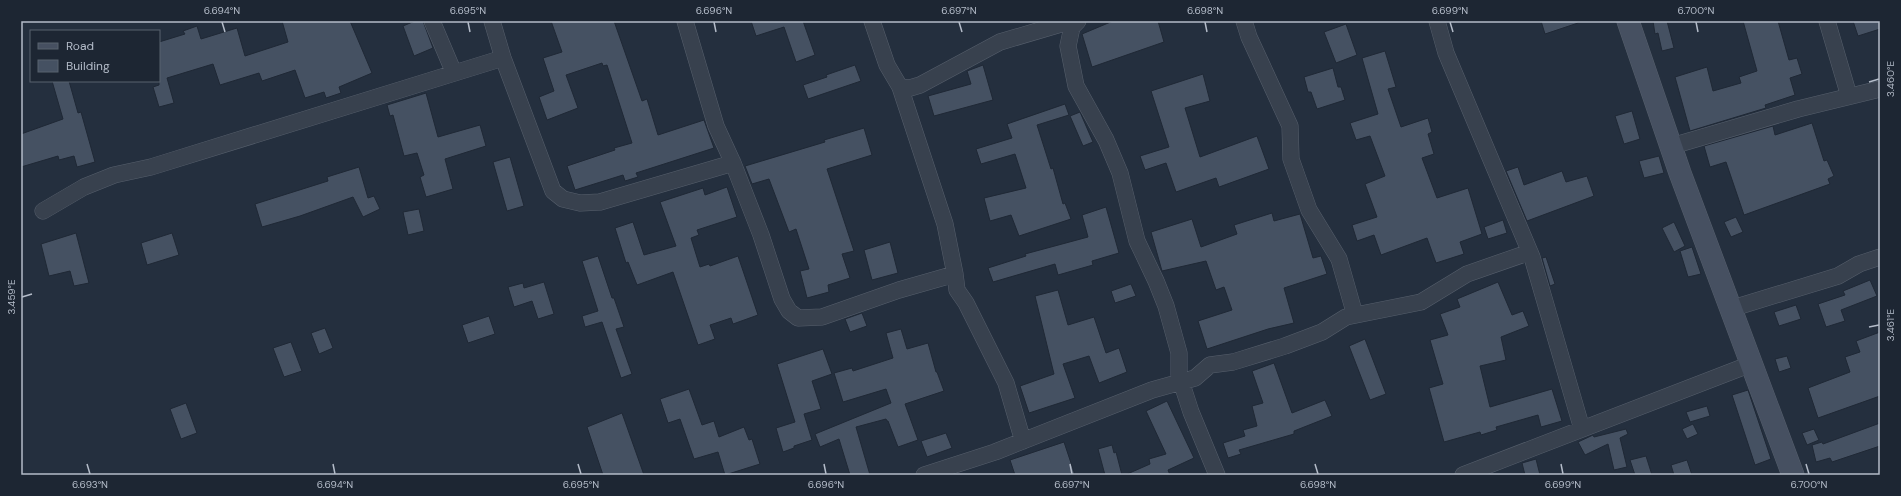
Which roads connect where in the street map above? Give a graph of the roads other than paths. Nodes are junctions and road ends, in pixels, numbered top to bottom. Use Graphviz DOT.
graph roads {
  1 [pos="432,21"];
  2 [pos="492,21"];
  3 [pos="685,21"];
  4 [pos="872,21"];
  5 [pos="1071,21"];
  6 [pos="1078,21"];
  7 [pos="1244,21"];
  8 [pos="1437,21"];
  9 [pos="1628,21"];
  10 [pos="1827,21"];
  11 [pos="503,58"];
  12 [pos="454,73"];
  13 [pos="900,87"];
  14 [pos="1880,89"];
  15 [pos="1849,96"];
  16 [pos="1672,146"];
  17 [pos="733,163"];
  18 [pos="43,211"];
  19 [pos="1530,252"];
  20 [pos="1880,256"];
  21 [pos="955,274"];
  22 [pos="1730,309"];
  23 [pos="1355,315"];
  24 [pos="1751,364"];
  25 [pos="1182,382"];
  26 [pos="1582,429"];
  27 [pos="1023,441"];
  28 [pos="924,475"];
  29 [pos="1217,475"];
  30 [pos="1463,475"];
  31 [pos="1793,475"];
  1 -- 12 [label="street"];
  2 -- 11 [label="street"];
  3 -- 17 [label="street"];
  4 -- 13 [label="street"];
  5 -- 13 [label="street"];
  6 -- 25 [label="street"];
  7 -- 23 [label="street"];
  8 -- 19 [label="street"];
  9 -- 16 [label="street"];
  10 -- 15 [label="street"];
  11 -- 12 [label="street"];
  11 -- 17 [label="street"];
  12 -- 18 [label="street"];
  13 -- 21 [label="street"];
  14 -- 15 [label="street"];
  15 -- 16 [label="street"];
  16 -- 22 [label="street"];
  17 -- 21 [label="street"];
  19 -- 23 [label="street"];
  19 -- 26 [label="street"];
  20 -- 22 [label="street"];
  21 -- 27 [label="street"];
  22 -- 24 [label="street"];
  23 -- 25 [label="street"];
  24 -- 26 [label="street"];
  24 -- 31 [label="street"];
  25 -- 27 [label="street"];
  25 -- 29 [label="street"];
  26 -- 30 [label="street"];
  27 -- 28 [label="street"];
}
